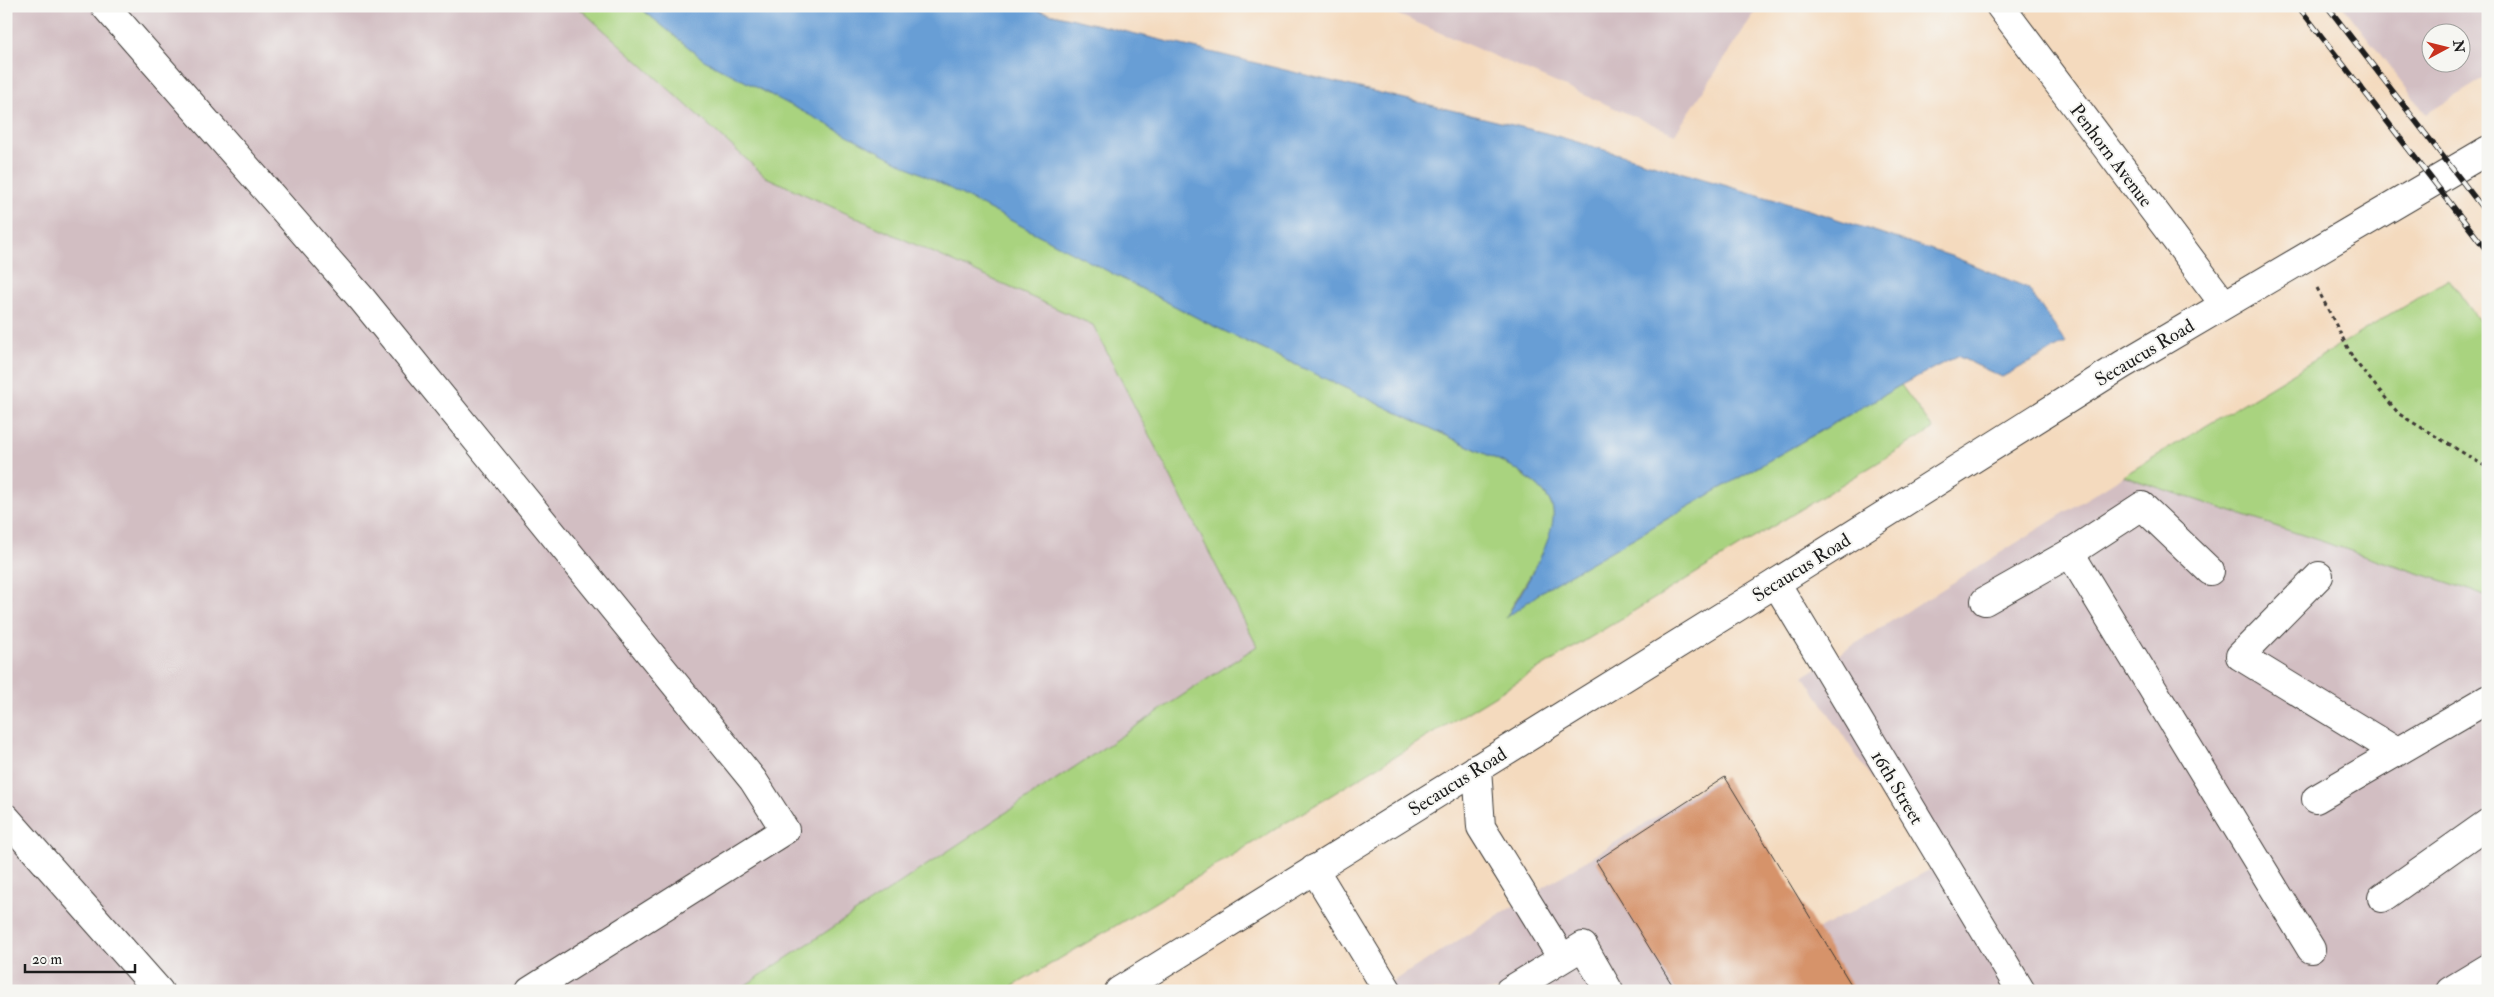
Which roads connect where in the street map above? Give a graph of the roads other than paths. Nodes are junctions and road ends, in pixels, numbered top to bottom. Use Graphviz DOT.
graph roads {
  1 [pos="105,6"];
  2 [pos="2000,6"];
  3 [pos="2488,150"];
  4 [pos="2224,304"];
  5 [pos="2070,553"];
  6 [pos="2210,571"];
  7 [pos="2319,576"];
  8 [pos="1776,583"];
  9 [pos="1985,600"];
  10 [pos="2488,699"];
  11 [pos="2397,752"];
  12 [pos="1477,768"];
  13 [pos="2316,799"];
  14 [pos="6,818"];
  15 [pos="2488,823"];
  16 [pos="1314,870"];
  17 [pos="2382,898"];
  18 [pos="2311,949"];
  19 [pos="1562,958"];
  20 [pos="2488,968"];
  21 [pos="159,991"];
  22 [pos="530,991"];
  23 [pos="1119,991"];
  24 [pos="1388,991"];
  25 [pos="1509,991"];
  26 [pos="1609,991"];
  27 [pos="2021,991"];
  28 [pos="2450,991"];
  1 -- 22 [label="main road"];
  2 -- 4 [label="main road, Penhorn Avenue"];
  3 -- 4 [label="main road, Secaucus Road"];
  4 -- 8 [label="main road, Secaucus Road"];
  5 -- 6 [label="main road"];
  5 -- 9 [label="main road"];
  5 -- 18 [label="main road"];
  7 -- 11 [label="main road"];
  8 -- 12 [label="main road, Secaucus Road"];
  8 -- 27 [label="main road, 16th Street"];
  10 -- 11 [label="main road"];
  11 -- 13 [label="main road"];
  12 -- 16 [label="main road, Secaucus Road"];
  12 -- 19 [label="main road"];
  14 -- 21 [label="main road"];
  15 -- 17 [label="main road"];
  16 -- 23 [label="main road, Secaucus Road"];
  16 -- 24 [label="main road"];
  19 -- 25 [label="main road"];
  19 -- 26 [label="main road"];
  20 -- 28 [label="main road"];
}
